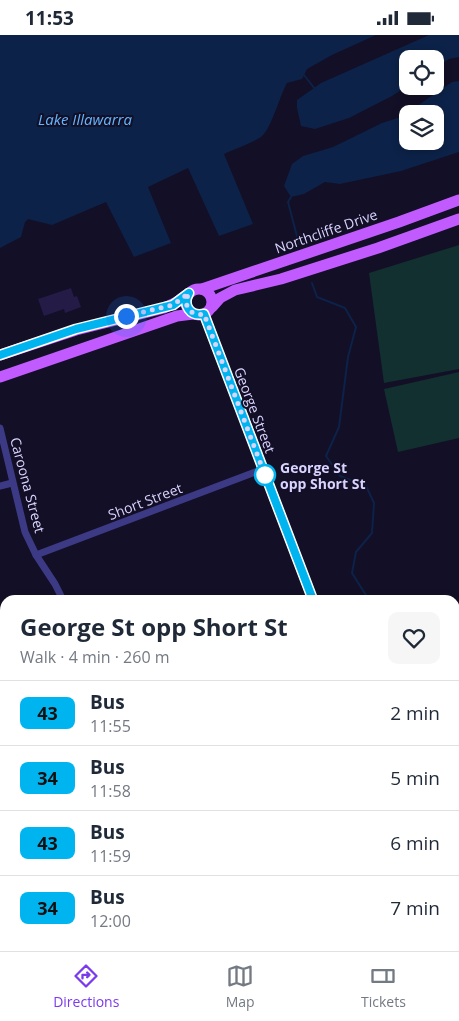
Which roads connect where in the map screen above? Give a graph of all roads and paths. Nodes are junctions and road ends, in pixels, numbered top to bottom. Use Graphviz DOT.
graph roads {
  1 [pos="459,199"];
  2 [pos="459,219"];
  3 [pos="202,289"];
  4 [pos="189,293"];
  5 [pos="203,311"];
  6 [pos="0,355"];
  7 [pos="0,377"];
  8 [pos="0,428"];
  9 [pos="263,469"];
  10 [pos="12,483"];
  11 [pos="0,486"];
  12 [pos="36,555"];
  13 [pos="60,595"];
  14 [pos="312,595"];
  1 -- 3 [label="main road, Northcliffe Drive"];
  2 -- 5 [label="main road"];
  3 -- 4 [label="main road, Northcliffe Drive"];
  3 -- 5 [label="main road"];
  4 -- 5 [label="main road"];
  4 -- 6 [label="main road"];
  5 -- 7 [label="main road"];
  5 -- 9 [label="main road, George Street"];
  8 -- 10 [label="street, Caroona Street"];
  9 -- 12 [label="street, Short Street"];
  9 -- 14 [label="main road, George Street"];
  10 -- 11 [label="street"];
  10 -- 12 [label="street, Caroona Street"];
  12 -- 13 [label="street, Caroona Street"];
}
